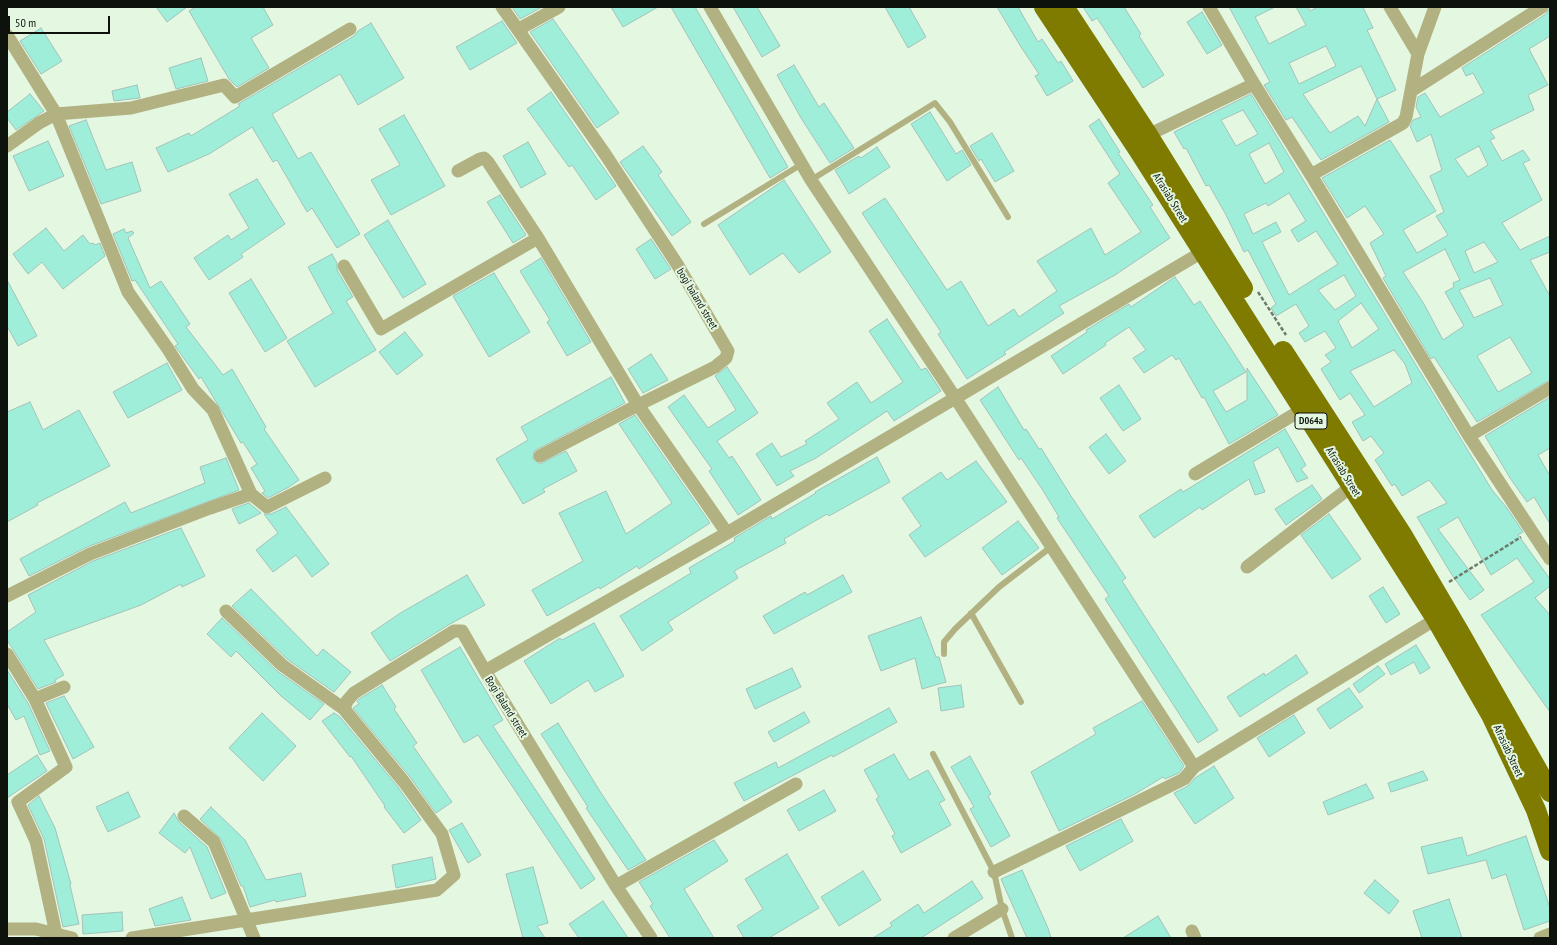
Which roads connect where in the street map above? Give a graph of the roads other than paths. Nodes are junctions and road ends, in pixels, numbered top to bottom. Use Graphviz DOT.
graph roads {
  1 [pos="502,7"];
  2 [pos="559,7"];
  3 [pos="710,7"];
  4 [pos="1044,7"];
  5 [pos="1209,7"];
  6 [pos="1390,7"];
  7 [pos="1435,7"];
  8 [pos="1542,7"];
  9 [pos="1062,15"];
  10 [pos="350,28"];
  11 [pos="518,30"];
  12 [pos="7,35"];
  13 [pos="1418,54"];
  14 [pos="1254,84"];
  15 [pos="1411,91"];
  16 [pos="56,114"];
  17 [pos="1148,135"];
  18 [pos="7,146"];
  19 [pos="802,164"];
  20 [pos="458,171"];
  21 [pos="1311,175"];
  22 [pos="811,180"];
  23 [pos="1008,217"];
  24 [pos="704,224"];
  25 [pos="538,238"];
  26 [pos="1210,248"];
  27 [pos="344,266"];
  28 [pos="1550,388"];
  29 [pos="956,399"];
  30 [pos="638,405"];
  31 [pos="1303,409"];
  32 [pos="1469,436"];
  33 [pos="540,456"];
  34 [pos="1195,474"];
  35 [pos="325,478"];
  36 [pos="1352,486"];
  37 [pos="251,494"];
  38 [pos="727,533"];
  39 [pos="1051,547"];
  40 [pos="1550,559"];
  41 [pos="1247,567"];
  42 [pos="7,596"];
  43 [pos="226,611"];
  44 [pos="971,614"];
  45 [pos="1436,619"];
  46 [pos="7,654"];
  47 [pos="944,654"];
  48 [pos="484,671"];
  49 [pos="64,687"];
  50 [pos="36,699"];
  51 [pos="1021,702"];
  52 [pos="344,709"];
  53 [pos="933,754"];
  54 [pos="1194,767"];
  55 [pos="796,784"];
  56 [pos="1550,792"];
  57 [pos="184,816"];
  58 [pos="1550,851"];
  59 [pos="994,872"];
  60 [pos="616,886"];
  61 [pos="1002,909"];
  62 [pos="247,920"];
  63 [pos="7,929"];
  64 [pos="56,934"];
  65 [pos="1550,934"];
  66 [pos="72,938"];
  67 [pos="132,938"];
  68 [pos="254,938"];
  69 [pos="651,938"];
  70 [pos="954,938"];
  71 [pos="1012,938"];
  72 [pos="1540,938"];
  1 -- 11 [label="street"];
  2 -- 11 [label="street"];
  3 -- 19 [label="street"];
  4 -- 9 [label="main road, Afrasiab Street / D064a"];
  5 -- 14 [label="street"];
  6 -- 13 [label="street"];
  7 -- 13 [label="street"];
  8 -- 15 [label="street"];
  9 -- 17 [label="main road, Afrasiab Street / D064a"];
  9 -- 26 [label="main road, Afrasiab Street / D064a"];
  10 -- 16 [label="street"];
  11 -- 30 [label="street, bogi baland street"];
  12 -- 16 [label="street"];
  13 -- 15 [label="street"];
  14 -- 17 [label="street"];
  14 -- 21 [label="street"];
  15 -- 21 [label="street"];
  16 -- 18 [label="street"];
  16 -- 37 [label="street"];
  17 -- 26 [label="main road, Afrasiab Street / D064a"];
  19 -- 22 [label="street"];
  19 -- 24 [label="lane"];
  20 -- 25 [label="street"];
  21 -- 32 [label="street"];
  22 -- 23 [label="lane"];
  22 -- 29 [label="street"];
  25 -- 27 [label="street"];
  25 -- 30 [label="street"];
  26 -- 29 [label="street, Bogi Baland street"];
  26 -- 31 [label="main road, Afrasiab Street / D064a"];
  26 -- 56 [label="main road, Afrasiab Street / D064a"];
  28 -- 32 [label="street"];
  29 -- 38 [label="street, Bogi Baland street"];
  29 -- 39 [label="street"];
  30 -- 33 [label="street"];
  30 -- 38 [label="street"];
  31 -- 34 [label="street"];
  31 -- 36 [label="main road, Afrasiab Street / D064a"];
  32 -- 40 [label="street"];
  35 -- 37 [label="street"];
  36 -- 41 [label="street"];
  36 -- 45 [label="main road, Afrasiab Street / D064a"];
  37 -- 42 [label="street"];
  38 -- 48 [label="street, Bogi Baland street"];
  39 -- 44 [label="lane"];
  39 -- 54 [label="street"];
  43 -- 52 [label="street"];
  44 -- 47 [label="lane"];
  44 -- 51 [label="lane"];
  45 -- 54 [label="street"];
  45 -- 58 [label="main road, Afrasiab Street / D064a"];
  46 -- 50 [label="street"];
  48 -- 52 [label="street"];
  48 -- 60 [label="street, Bogi Baland street"];
  49 -- 50 [label="street"];
  50 -- 64 [label="street"];
  52 -- 62 [label="street"];
  53 -- 59 [label="lane"];
  54 -- 59 [label="street"];
  55 -- 60 [label="street"];
  57 -- 62 [label="street"];
  59 -- 61 [label="lane"];
  60 -- 69 [label="street, Bogi Baland street"];
  61 -- 70 [label="street"];
  61 -- 71 [label="lane"];
  62 -- 67 [label="street"];
  62 -- 68 [label="street"];
  63 -- 64 [label="street"];
  64 -- 66 [label="street"];
  65 -- 72 [label="street"];
}
